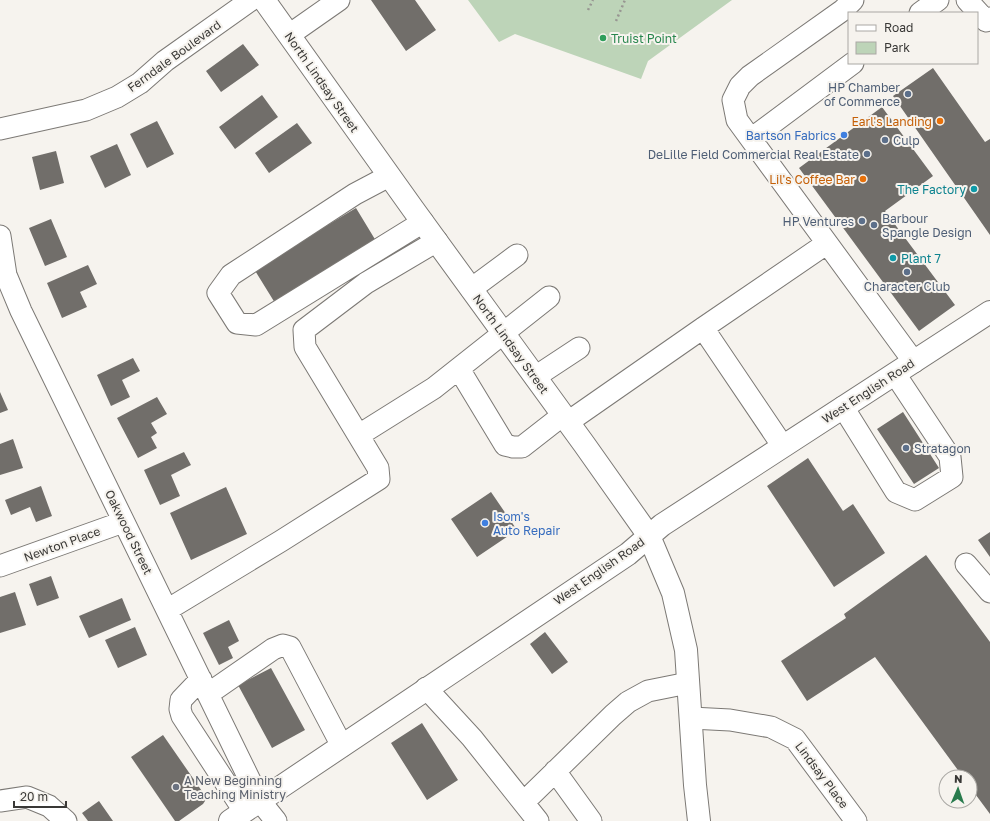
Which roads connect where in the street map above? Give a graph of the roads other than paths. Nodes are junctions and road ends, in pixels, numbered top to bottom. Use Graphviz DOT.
graph roads {
  1 [pos="251,0"];
  2 [pos="264,0"];
  3 [pos="339,0"];
  4 [pos="938,0"];
  5 [pos="967,0"];
  6 [pos="848,9"];
  7 [pos="921,12"];
  8 [pos="978,12"];
  9 [pos="978,12"];
  10 [pos="990,18"];
  11 [pos="289,35"];
  12 [pos="852,64"];
  13 [pos="0,129"];
  14 [pos="751,139"];
  15 [pos="389,176"];
  16 [pos="423,222"];
  17 [pos="0,236"];
  18 [pos="437,241"];
  19 [pos="826,244"];
  20 [pos="517,255"];
  21 [pos="471,289"];
  22 [pos="549,297"];
  23 [pos="990,312"];
  24 [pos="703,328"];
  25 [pos="503,333"];
  26 [pos="579,348"];
  27 [pos="914,362"];
  28 [pos="459,369"];
  29 [pos="895,374"];
  30 [pos="535,377"];
  31 [pos="843,407"];
  32 [pos="565,419"];
  33 [pos="359,435"];
  34 [pos="782,446"];
  35 [pos="123,522"];
  36 [pos="648,536"];
  37 [pos="966,564"];
  38 [pos="0,566"];
  39 [pos="990,592"];
  40 [pos="167,610"];
  41 [pos="688,684"];
  42 [pos="205,687"];
  43 [pos="426,688"];
  44 [pos="691,718"];
  45 [pos="342,746"];
  46 [pos="555,771"];
  47 [pos="0,801"];
  48 [pos="524,802"];
  49 [pos="245,811"];
  50 [pos="66,821"];
  51 [pos="276,821"];
  52 [pos="538,821"];
  53 [pos="591,821"];
  54 [pos="699,821"];
  55 [pos="856,821"];
  1 -- 13 [label="street, Ferndale Boulevard"];
  2 -- 11 [label="main road, North Lindsay Street"];
  3 -- 11 [label="street"];
  4 -- 7 [label="street"];
  5 -- 8 [label="street"];
  6 -- 14 [label="street"];
  9 -- 10 [label="street"];
  11 -- 15 [label="main road, North Lindsay Street"];
  12 -- 14 [label="street"];
  14 -- 19 [label="street"];
  15 -- 16 [label="main road, North Lindsay Street"];
  15 -- 16 [label="street"];
  16 -- 18 [label="main road, North Lindsay Street"];
  17 -- 35 [label="street, Oakwood Street"];
  18 -- 21 [label="main road, North Lindsay Street"];
  18 -- 33 [label="street"];
  19 -- 24 [label="street"];
  19 -- 27 [label="street"];
  20 -- 21 [label="street"];
  21 -- 25 [label="main road, North Lindsay Street"];
  22 -- 25 [label="street"];
  23 -- 27 [label="main road, West English Road"];
  24 -- 32 [label="street"];
  24 -- 34 [label="street"];
  25 -- 28 [label="street"];
  25 -- 30 [label="main road, North Lindsay Street"];
  26 -- 30 [label="street"];
  27 -- 29 [label="main road, West English Road"];
  28 -- 32 [label="street"];
  28 -- 33 [label="street"];
  29 -- 31 [label="main road, West English Road"];
  29 -- 31 [label="street"];
  30 -- 32 [label="main road, North Lindsay Street"];
  31 -- 34 [label="main road, West English Road"];
  32 -- 36 [label="main road, North Lindsay Street"];
  33 -- 40 [label="street"];
  34 -- 36 [label="main road, West English Road"];
  35 -- 38 [label="street, Newton Place"];
  35 -- 40 [label="street, Oakwood Street"];
  36 -- 41 [label="main road, North Lindsay Street"];
  36 -- 43 [label="main road, West English Road"];
  37 -- 39 [label="street"];
  40 -- 42 [label="street, Oakwood Street"];
  41 -- 44 [label="main road, North Lindsay Street"];
  41 -- 46 [label="street"];
  42 -- 45 [label="street"];
  42 -- 49 [label="street, Oakwood Street"];
  42 -- 49 [label="street"];
  43 -- 45 [label="main road, West English Road"];
  43 -- 48 [label="street"];
  44 -- 54 [label="main road, North Lindsay Street"];
  44 -- 55 [label="street, Lindsay Place"];
  45 -- 49 [label="main road, West English Road"];
  46 -- 48 [label="street"];
  46 -- 53 [label="street"];
  47 -- 50 [label="street"];
  48 -- 52 [label="street"];
  49 -- 51 [label="street, Oakwood Street"];
}
